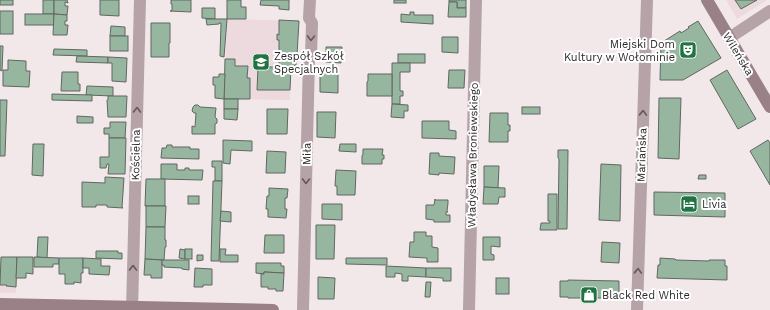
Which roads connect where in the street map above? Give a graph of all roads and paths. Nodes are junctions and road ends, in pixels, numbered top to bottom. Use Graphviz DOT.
graph roads {
  1 [pos="140,0"];
  2 [pos="310,0"];
  3 [pos="476,0"];
  4 [pos="647,0"];
  5 [pos="707,0"];
  6 [pos="770,11"];
  7 [pos="729,38"];
  8 [pos="770,107"];
  9 [pos="0,304"];
  10 [pos="132,308"];
  11 [pos="273,310"];
  12 [pos="303,310"];
  13 [pos="469,310"];
  14 [pos="637,310"];
  10 -- 1 [label="street, Kościelna, one-way"];
  2 -- 12 [label="street, Miła, one-way"];
  3 -- 13 [label="street, Władysława Broniewskiego"];
  14 -- 4 [label="street, Mariańska, one-way"];
  5 -- 7 [label="street, Wileńska"];
  6 -- 7 [label="street"];
  7 -- 8 [label="street, Wileńska"];
  9 -- 10 [label="street"];
  10 -- 11 [label="street"];
}
